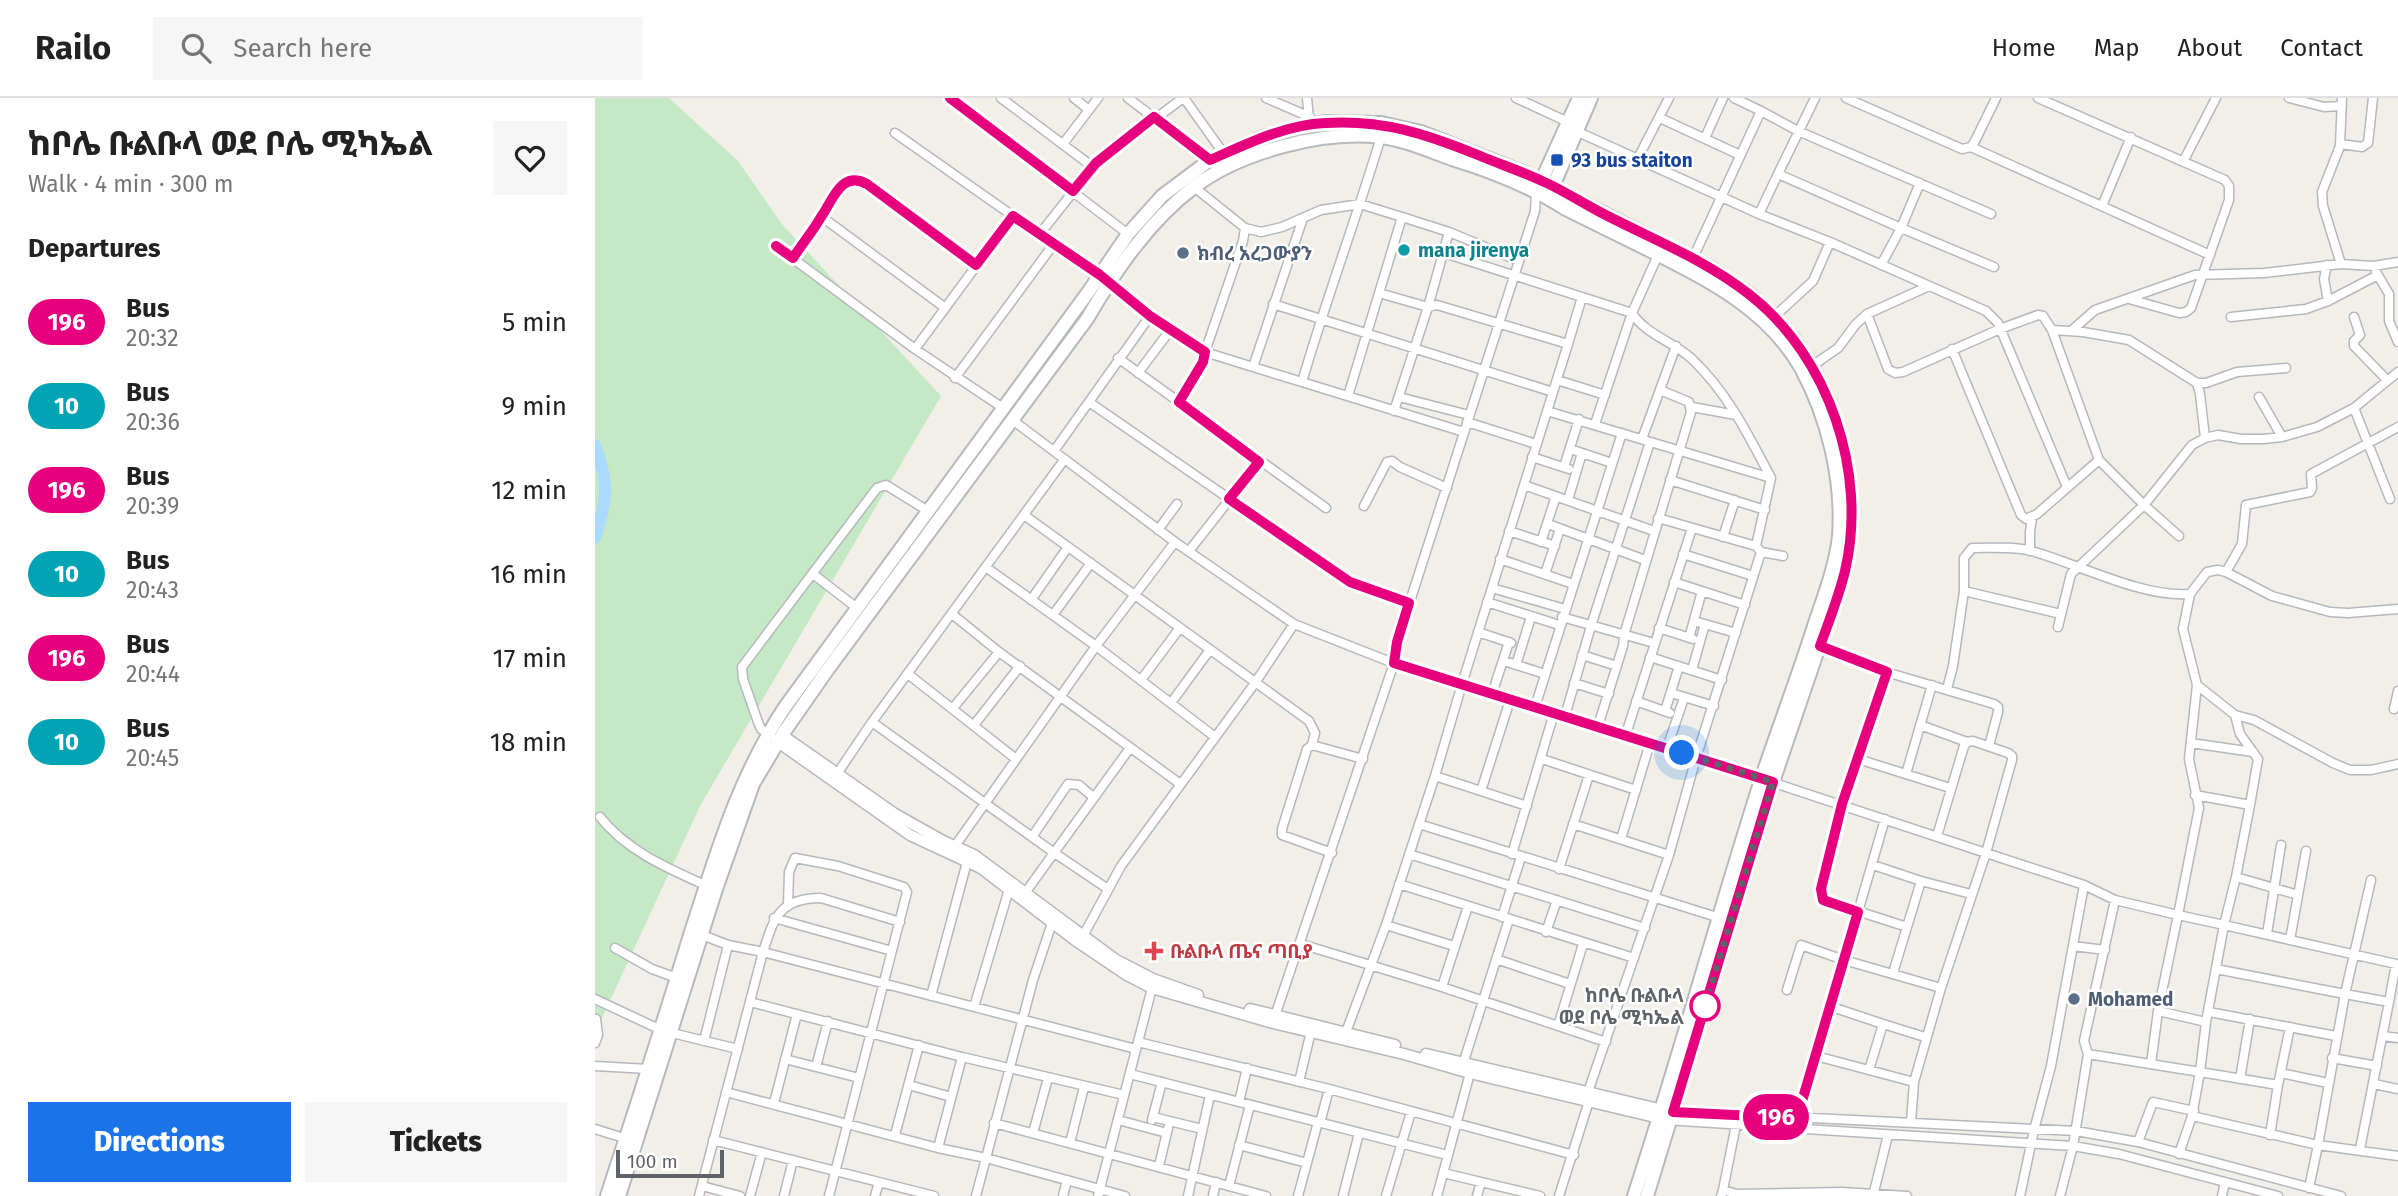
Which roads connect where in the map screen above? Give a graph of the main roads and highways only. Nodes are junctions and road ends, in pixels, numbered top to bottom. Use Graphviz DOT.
graph roads {
  1 [pos="1579,98"];
  2 [pos="1591,98"];
  3 [pos="1572,126"];
  4 [pos="1544,189"];
  5 [pos="1104,279"];
  6 [pos="1735,291"];
  7 [pos="1842,475"];
  8 [pos="776,737"];
  9 [pos="1767,780"];
  10 [pos="667,1031"];
  11 [pos="1666,1115"];
  12 [pos="607,1196"];
  13 [pos="619,1196"];
  14 [pos="1634,1196"];
  15 [pos="1647,1196"];
  1 -- 3 [label="main road"];
  2 -- 3 [label="main road"];
  3 -- 4 [label="main road"];
  4 -- 5 [label="main road"];
  4 -- 5 [label="main road"];
  4 -- 6 [label="main road"];
  4 -- 6 [label="main road"];
  5 -- 8 [label="main road"];
  5 -- 8 [label="main road"];
  6 -- 7 [label="main road"];
  6 -- 7 [label="main road"];
  7 -- 9 [label="main road"];
  7 -- 9 [label="main road"];
  8 -- 10 [label="main road"];
  8 -- 10 [label="main road"];
  9 -- 11 [label="main road"];
  9 -- 11 [label="main road"];
  10 -- 12 [label="main road"];
  10 -- 13 [label="main road"];
  11 -- 14 [label="main road"];
  11 -- 15 [label="main road"];
}
